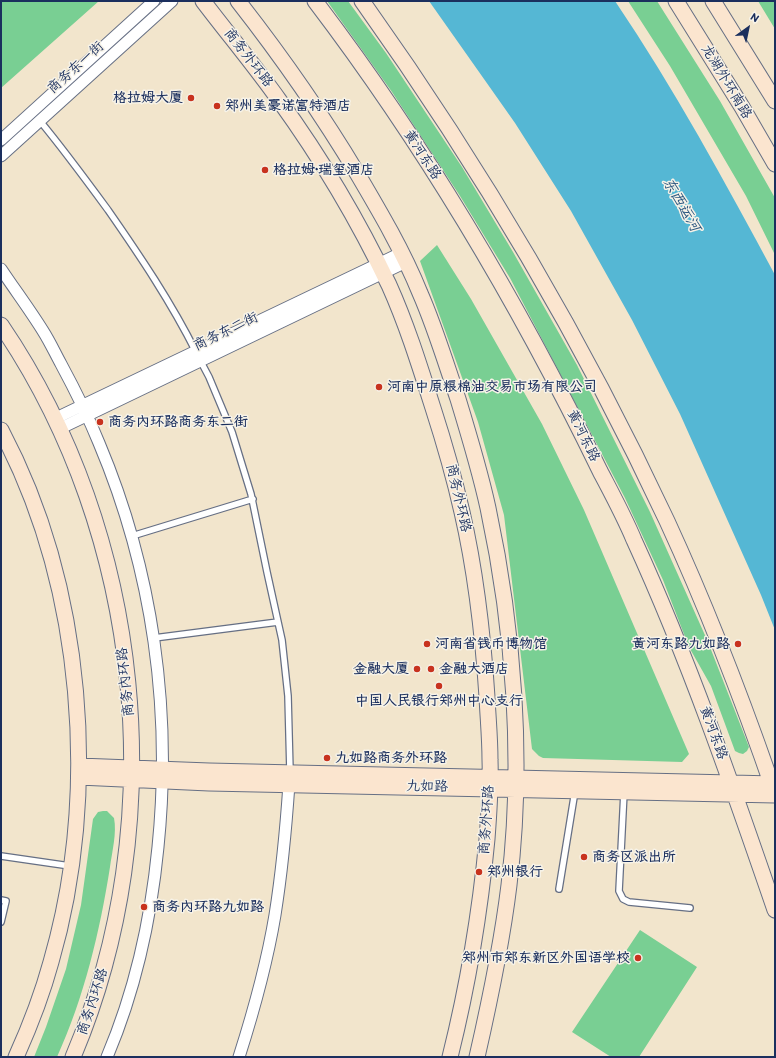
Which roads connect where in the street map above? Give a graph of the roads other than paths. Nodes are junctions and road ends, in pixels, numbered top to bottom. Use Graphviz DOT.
graph roads {
  1 [pos="154,1"];
  2 [pos="172,1"];
  3 [pos="203,1"];
  4 [pos="238,1"];
  5 [pos="315,1"];
  6 [pos="362,1"];
  7 [pos="676,1"];
  8 [pos="714,1"];
  9 [pos="775,101"];
  10 [pos="40,121"];
  11 [pos="1,140"];
  12 [pos="1,156"];
  13 [pos="775,164"];
  14 [pos="403,258"];
  15 [pos="1,269"];
  16 [pos="380,269"];
  17 [pos="1,325"];
  18 [pos="198,356"];
  19 [pos="85,411"];
  20 [pos="57,424"];
  21 [pos="1,430"];
  22 [pos="253,499"];
  23 [pos="132,536"];
  24 [pos="278,622"];
  25 [pos="154,638"];
  26 [pos="79,772"];
  27 [pos="131,774"];
  28 [pos="163,775"];
  29 [pos="289,778"];
  30 [pos="490,783"];
  31 [pos="515,783"];
  32 [pos="733,788"];
  33 [pos="774,789"];
  34 [pos="576,790"];
  35 [pos="624,792"];
  36 [pos="1,856"];
  37 [pos="71,867"];
  38 [pos="559,889"];
  39 [pos="1,900"];
  40 [pos="690,908"];
  41 [pos="775,910"];
  42 [pos="1,922"];
  43 [pos="16,1057"];
  44 [pos="73,1057"];
  45 [pos="107,1057"];
  46 [pos="239,1057"];
  47 [pos="450,1057"];
  48 [pos="477,1057"];
  1 -- 11 [label="street, 商务东一街"];
  2 -- 10 [label="street, 商务东一街"];
  3 -- 16 [label="street, 商务外环路"];
  4 -- 14 [label="street, 商务外环路"];
  5 -- 32 [label="street, 黄河东路"];
  6 -- 33 [label="street"];
  7 -- 13 [label="street, 龙湖外环南路"];
  8 -- 9 [label="street"];
  10 -- 12 [label="street, 商务东一街"];
  10 -- 18 [label="lane"];
  14 -- 16 [label="street, 商务东二街"];
  14 -- 31 [label="street, 商务外环路"];
  15 -- 19 [label="street"];
  16 -- 18 [label="street, 商务东二街"];
  16 -- 30 [label="street, 商务外环路"];
  17 -- 20 [label="street, 商务内环路"];
  18 -- 19 [label="street, 商务东二街"];
  18 -- 22 [label="lane"];
  19 -- 20 [label="street, 商务东二街"];
  19 -- 23 [label="street"];
  20 -- 27 [label="street, 商务内环路"];
  21 -- 26 [label="street"];
  22 -- 23 [label="lane"];
  22 -- 24 [label="lane"];
  23 -- 25 [label="street"];
  24 -- 25 [label="lane"];
  24 -- 29 [label="lane"];
  25 -- 28 [label="street"];
  26 -- 27 [label="street, 九如路"];
  26 -- 37 [label="street"];
  27 -- 28 [label="street, 九如路"];
  27 -- 44 [label="street, 商务内环路"];
  28 -- 29 [label="street, 九如路"];
  28 -- 45 [label="street"];
  29 -- 30 [label="street, 九如路"];
  29 -- 46 [label="street"];
  30 -- 31 [label="street, 九如路"];
  30 -- 47 [label="street, 商务外环路"];
  31 -- 32 [label="street, 九如路"];
  31 -- 34 [label="street, 九如路"];
  31 -- 48 [label="street, 商务外环路"];
  32 -- 33 [label="street, 九如路"];
  32 -- 35 [label="street, 九如路"];
  32 -- 41 [label="street, 黄河东路"];
  34 -- 35 [label="street, 九如路"];
  34 -- 38 [label="lane"];
  35 -- 40 [label="lane"];
  36 -- 37 [label="lane"];
  37 -- 43 [label="street"];
  39 -- 42 [label="lane"];
}
